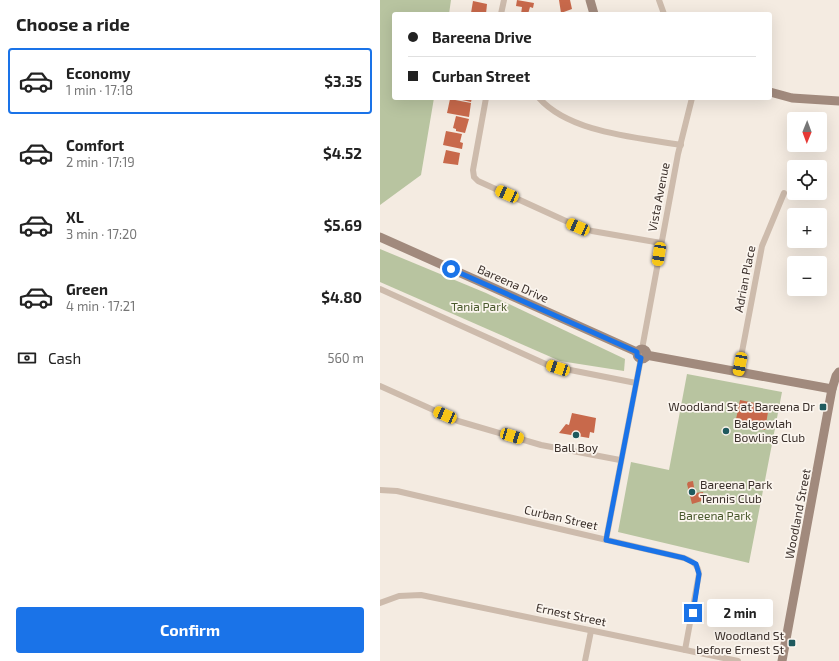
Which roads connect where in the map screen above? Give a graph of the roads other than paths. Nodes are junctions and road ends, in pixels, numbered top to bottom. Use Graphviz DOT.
graph roads {
  1 [pos="504,0"];
  2 [pos="590,0"];
  3 [pos="659,0"];
  4 [pos="501,12"];
  5 [pos="593,12"];
  6 [pos="663,12"];
  7 [pos="772,93"];
  8 [pos="486,100"];
  9 [pos="541,100"];
  10 [pos="691,100"];
  11 [pos="839,101"];
  12 [pos="680,145"];
  13 [pos="784,193"];
  14 [pos="380,237"];
  15 [pos="661,243"];
  16 [pos="380,289"];
  17 [pos="642,354"];
  18 [pos="839,372"];
  19 [pos="738,373"];
  20 [pos="636,383"];
  21 [pos="380,386"];
  22 [pos="832,389"];
  23 [pos="620,460"];
  24 [pos="380,490"];
  25 [pos="606,540"];
  26 [pos="380,602"];
  27 [pos="591,631"];
  28 [pos="685,650"];
  29 [pos="719,659"];
  30 [pos="585,661"];
  31 [pos="738,661"];
  32 [pos="782,661"];
  1 -- 4 [label="street"];
  2 -- 5 [label="street"];
  3 -- 6 [label="street"];
  7 -- 11 [label="street"];
  8 -- 15 [label="street"];
  9 -- 12 [label="street"];
  10 -- 12 [label="street, Vista Avenue"];
  12 -- 15 [label="street, Vista Avenue"];
  13 -- 19 [label="street, Adrian Place"];
  14 -- 17 [label="street, Bareena Drive"];
  15 -- 17 [label="street, Vista Avenue"];
  16 -- 20 [label="street"];
  17 -- 19 [label="street, Bareena Drive"];
  17 -- 20 [label="street, Vista Avenue"];
  18 -- 22 [label="street, Woodland Street"];
  19 -- 22 [label="street, Bareena Drive"];
  20 -- 23 [label="street, Vista Avenue"];
  21 -- 23 [label="street"];
  22 -- 32 [label="street, Woodland Street"];
  23 -- 25 [label="street, Vista Avenue"];
  24 -- 25 [label="street, Curban Street"];
  25 -- 28 [label="street, Curban Street"];
  26 -- 27 [label="street, Ernest Street"];
  27 -- 28 [label="street, Ernest Street"];
  27 -- 30 [label="street"];
  28 -- 29 [label="street, Ernest Street"];
  29 -- 31 [label="street, Ernest Street"];
}
